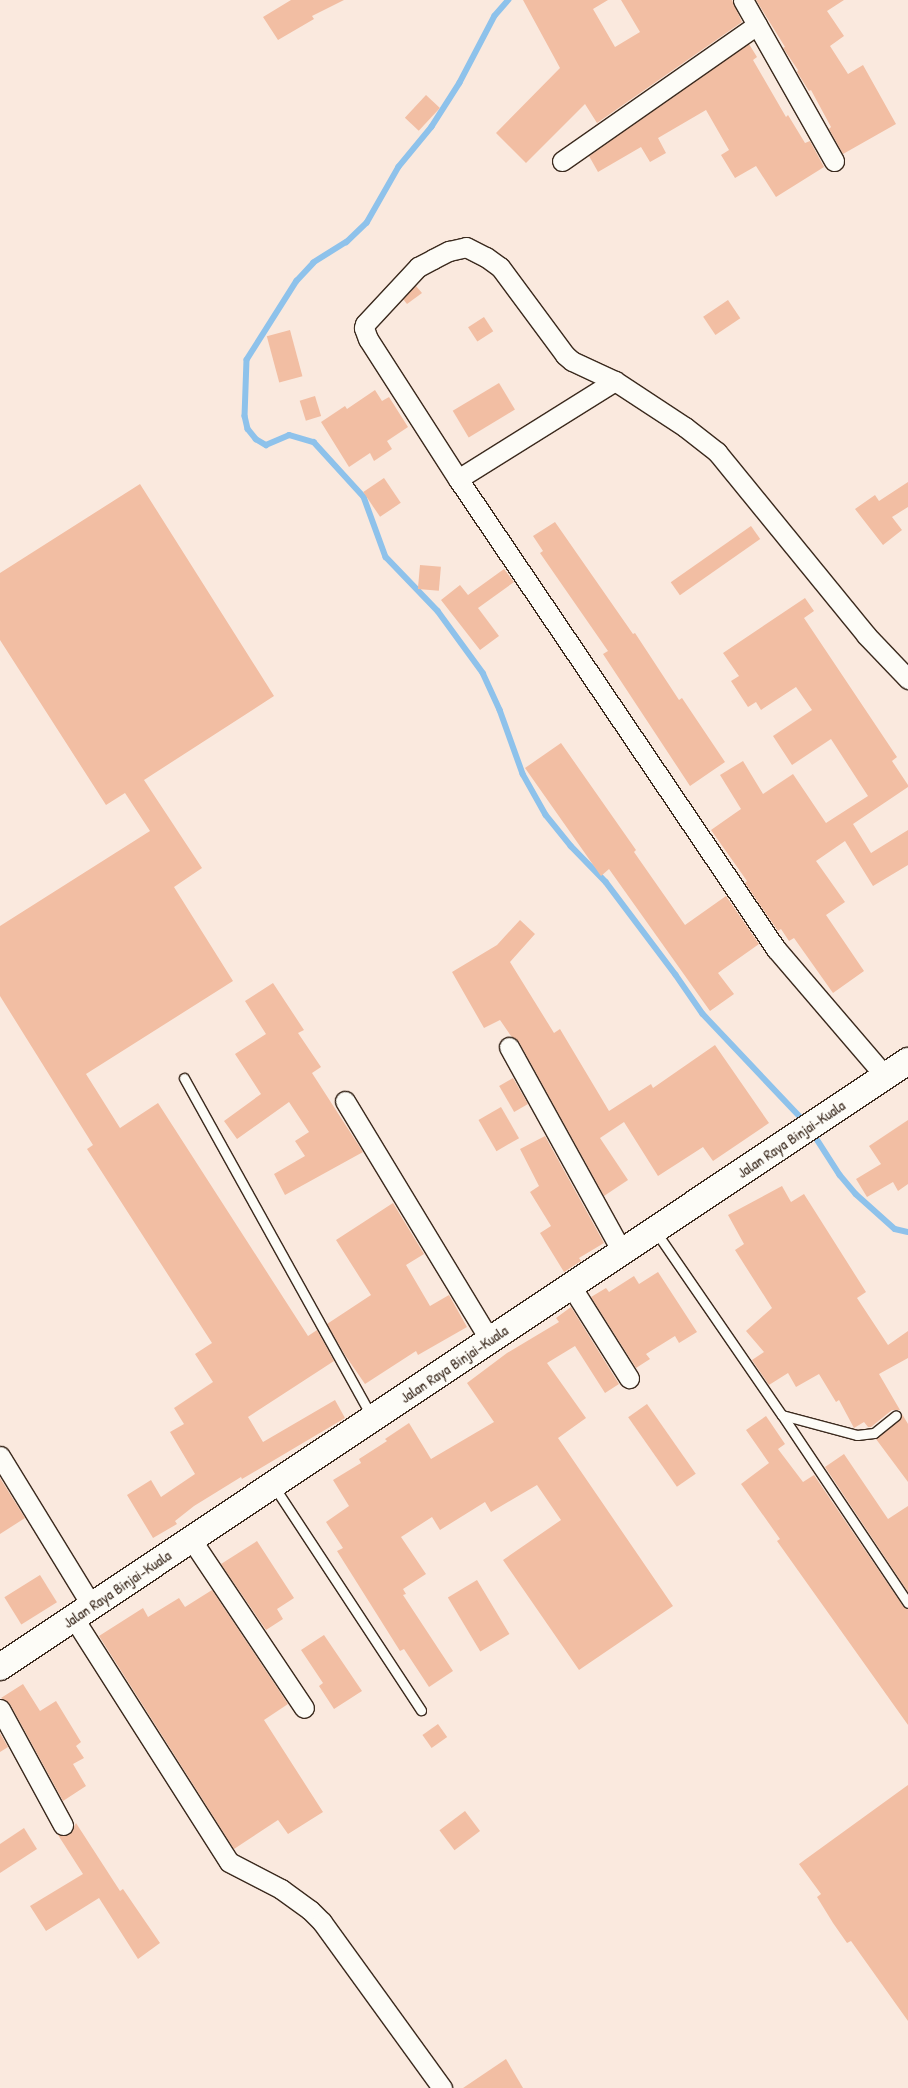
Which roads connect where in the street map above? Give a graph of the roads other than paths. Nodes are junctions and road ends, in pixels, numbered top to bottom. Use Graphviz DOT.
graph roads {
  1 [pos="743,0"];
  2 [pos="757,24"];
  3 [pos="562,161"];
  4 [pos="834,161"];
  5 [pos="615,381"];
  6 [pos="458,479"];
  7 [pos="908,679"];
  8 [pos="509,1047"];
  9 [pos="908,1060"];
  10 [pos="886,1076"];
  11 [pos="184,1078"];
  12 [pos="345,1101"];
  13 [pos="654,1230"];
  14 [pos="622,1252"];
  15 [pos="571,1286"];
  16 [pos="490,1340"];
  17 [pos="630,1378"];
  18 [pos="782,1415"];
  19 [pos="896,1415"];
  20 [pos="373,1418"];
  21 [pos="0,1456"];
  22 [pos="273,1486"];
  23 [pos="192,1539"];
  24 [pos="908,1603"];
  25 [pos="83,1612"];
  26 [pos="0,1667"];
  27 [pos="0,1708"];
  28 [pos="304,1708"];
  29 [pos="420,1710"];
  30 [pos="63,1825"];
  31 [pos="442,2088"];
  1 -- 2 [label="street"];
  2 -- 3 [label="street"];
  2 -- 4 [label="street"];
  5 -- 6 [label="street"];
  5 -- 6 [label="street"];
  5 -- 7 [label="street"];
  6 -- 10 [label="street"];
  8 -- 14 [label="street"];
  9 -- 10 [label="main road, Jalan Raya Binjai-Kuala"];
  10 -- 13 [label="main road, Jalan Raya Binjai-Kuala"];
  11 -- 20 [label="lane"];
  12 -- 16 [label="street"];
  13 -- 14 [label="main road, Jalan Raya Binjai-Kuala"];
  13 -- 18 [label="lane"];
  14 -- 15 [label="main road, Jalan Raya Binjai-Kuala"];
  15 -- 16 [label="main road, Jalan Raya Binjai-Kuala"];
  15 -- 17 [label="street"];
  16 -- 20 [label="main road, Jalan Raya Binjai-Kuala"];
  18 -- 19 [label="lane"];
  18 -- 24 [label="lane"];
  20 -- 22 [label="main road, Jalan Raya Binjai-Kuala"];
  21 -- 25 [label="street"];
  22 -- 23 [label="main road, Jalan Raya Binjai-Kuala"];
  22 -- 29 [label="lane"];
  23 -- 25 [label="main road, Jalan Raya Binjai-Kuala"];
  23 -- 28 [label="street"];
  25 -- 26 [label="main road, Jalan Raya Binjai-Kuala"];
  25 -- 31 [label="street"];
  27 -- 30 [label="street"];
}
